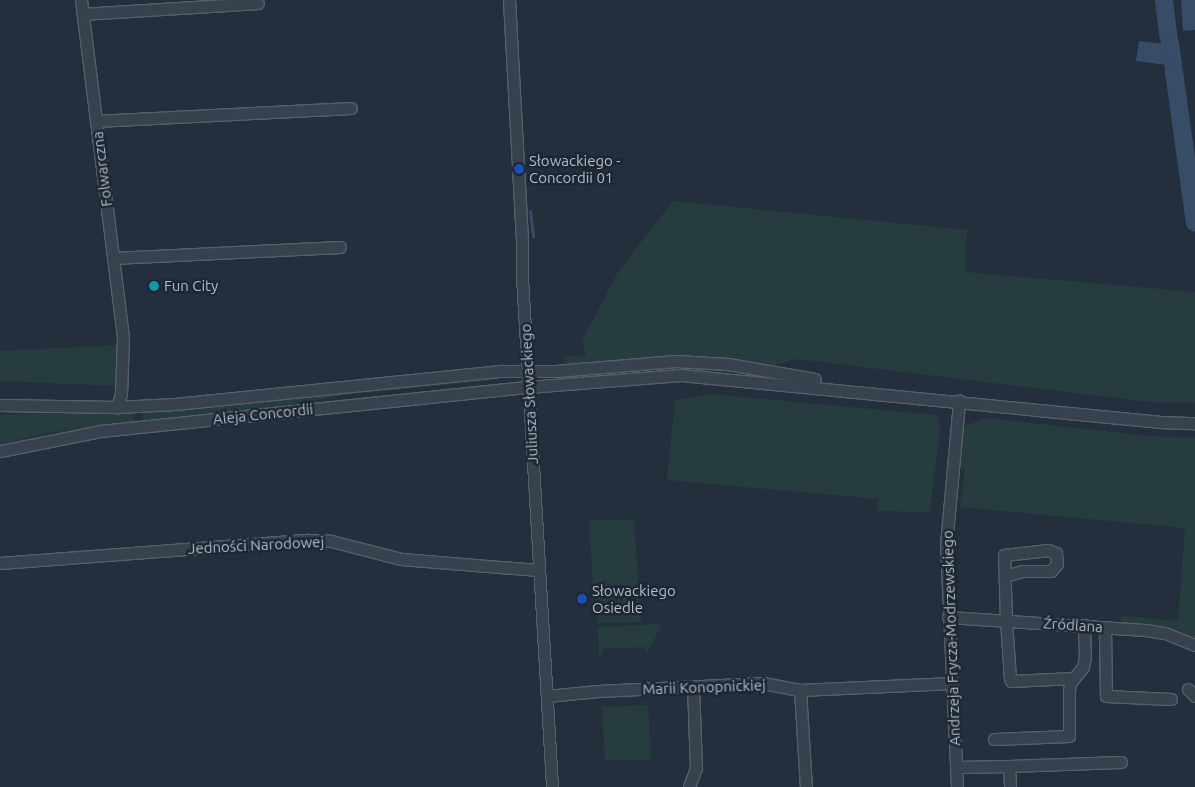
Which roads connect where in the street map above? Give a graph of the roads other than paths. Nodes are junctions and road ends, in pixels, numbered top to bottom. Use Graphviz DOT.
graph roads {
  1 [pos="81,0"];
  2 [pos="510,0"];
  3 [pos="258,3"];
  4 [pos="83,14"];
  5 [pos="351,108"];
  6 [pos="96,121"];
  7 [pos="340,247"];
  8 [pos="113,258"];
  9 [pos="527,370"];
  10 [pos="528,388"];
  11 [pos="893,394"];
  12 [pos="959,400"];
  13 [pos="0,405"];
  14 [pos="117,407"];
  15 [pos="1195,423"];
  16 [pos="0,451"];
  17 [pos="0,563"];
  18 [pos="539,570"];
  19 [pos="1005,576"];
  20 [pos="948,617"];
  21 [pos="1006,620"];
  22 [pos="1084,625"];
  23 [pos="1105,627"];
  24 [pos="1195,645"];
  25 [pos="1074,678"];
  26 [pos="952,683"];
  27 [pos="693,686"];
  28 [pos="800,690"];
  29 [pos="547,696"];
  30 [pos="1170,699"];
  31 [pos="994,739"];
  32 [pos="1121,762"];
  33 [pos="1009,766"];
  34 [pos="956,767"];
  35 [pos="552,787"];
  36 [pos="689,787"];
  37 [pos="806,787"];
  38 [pos="957,787"];
  39 [pos="1010,787"];
  1 -- 4 [label="street, Folwarczna"];
  2 -- 9 [label="street, Juliusza Słowackiego"];
  3 -- 4 [label="street"];
  4 -- 6 [label="street, Folwarczna"];
  5 -- 6 [label="street"];
  6 -- 8 [label="street, Folwarczna"];
  7 -- 8 [label="street"];
  8 -- 14 [label="street, Folwarczna"];
  9 -- 10 [label="street, Juliusza Słowackiego"];
  9 -- 11 [label="street, Aleja Concordii"];
  9 -- 14 [label="street, Aleja Concordii"];
  10 -- 11 [label="street, Aleja Concordii"];
  10 -- 16 [label="street, Aleja Concordii"];
  10 -- 18 [label="street, Juliusza Słowackiego"];
  11 -- 12 [label="street"];
  12 -- 15 [label="street"];
  12 -- 20 [label="street, Andrzeja Frycza-Modrzewskiego"];
  13 -- 14 [label="street, Aleja Concordii"];
  17 -- 18 [label="street, Jedności Narodowej"];
  18 -- 29 [label="street, Juliusza Słowackiego"];
  19 -- 19 [label="street"];
  19 -- 21 [label="street"];
  20 -- 21 [label="street, Źródlana"];
  20 -- 26 [label="street, Andrzeja Frycza-Modrzewskiego"];
  21 -- 22 [label="street, Źródlana"];
  21 -- 25 [label="street"];
  22 -- 23 [label="street, Źródlana"];
  22 -- 25 [label="street"];
  23 -- 24 [label="street, Źródlana"];
  23 -- 30 [label="street"];
  25 -- 31 [label="street"];
  26 -- 28 [label="street, Marii Konopnickiej"];
  26 -- 34 [label="street, Andrzeja Frycza-Modrzewskiego"];
  27 -- 28 [label="street, Marii Konopnickiej"];
  27 -- 29 [label="street, Marii Konopnickiej"];
  27 -- 36 [label="street"];
  28 -- 37 [label="street"];
  29 -- 35 [label="street, Juliusza Słowackiego"];
  32 -- 33 [label="street"];
  33 -- 34 [label="street"];
  33 -- 39 [label="street"];
  34 -- 38 [label="street, Andrzeja Frycza-Modrzewskiego"];
}
